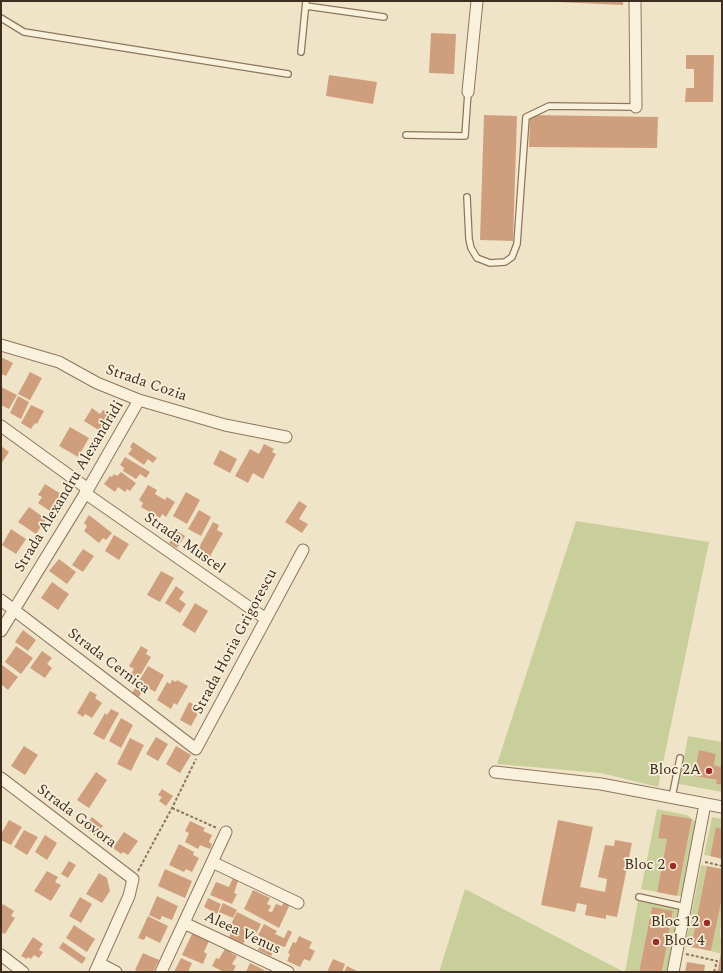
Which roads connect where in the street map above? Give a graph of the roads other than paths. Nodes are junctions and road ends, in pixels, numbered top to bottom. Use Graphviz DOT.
graph roads {
  1 [pos="477,1"];
  2 [pos="635,1"];
  3 [pos="306,4"];
  4 [pos="384,17"];
  5 [pos="1,18"];
  6 [pos="301,52"];
  7 [pos="288,74"];
  8 [pos="468,92"];
  9 [pos="636,107"];
  10 [pos="406,135"];
  11 [pos="467,197"];
  12 [pos="1,345"];
  13 [pos="139,400"];
  14 [pos="1,426"];
  15 [pos="286,437"];
  16 [pos="86,491"];
  17 [pos="303,550"];
  18 [pos="1,600"];
  19 [pos="14,610"];
  20 [pos="266,619"];
  21 [pos="1,631"];
  22 [pos="196,749"];
  23 [pos="680,758"];
  24 [pos="495,772"];
  25 [pos="1,778"];
  26 [pos="672,797"];
  27 [pos="705,804"];
  28 [pos="722,807"];
  29 [pos="226,832"];
  30 [pos="212,862"];
  31 [pos="639,897"];
  32 [pos="298,903"];
  33 [pos="685,907"];
  34 [pos="184,923"];
  35 [pos="1,955"];
  36 [pos="96,968"];
  37 [pos="23,972"];
  38 [pos="116,972"];
  39 [pos="161,972"];
  40 [pos="288,972"];
  41 [pos="673,972"];
  1 -- 8 [label="street"];
  2 -- 9 [label="street"];
  3 -- 4 [label="lane"];
  3 -- 6 [label="lane"];
  5 -- 7 [label="lane"];
  8 -- 10 [label="lane"];
  9 -- 11 [label="lane"];
  12 -- 13 [label="street, Strada Cozia"];
  13 -- 15 [label="street, Strada Cozia"];
  13 -- 16 [label="street, Strada Alexandru Alexandridi"];
  14 -- 16 [label="street, Strada Muscel"];
  16 -- 19 [label="street, Strada Alexandru Alexandridi"];
  16 -- 20 [label="street, Strada Muscel"];
  17 -- 20 [label="street, Strada Horia Grigorescu"];
  18 -- 19 [label="street, Strada Cernica"];
  19 -- 21 [label="street, Strada Alexandru Alexandridi"];
  19 -- 22 [label="street, Strada Cernica"];
  20 -- 22 [label="street, Strada Horia Grigorescu"];
  23 -- 26 [label="lane"];
  24 -- 26 [label="street"];
  25 -- 36 [label="street, Strada Govora"];
  26 -- 27 [label="street"];
  27 -- 28 [label="street"];
  27 -- 33 [label="street"];
  29 -- 30 [label="street"];
  30 -- 32 [label="street"];
  30 -- 34 [label="street"];
  31 -- 33 [label="lane"];
  33 -- 41 [label="street"];
  34 -- 39 [label="street"];
  34 -- 40 [label="street, Aleea Venus"];
  35 -- 37 [label="street"];
  36 -- 38 [label="street"];
}
